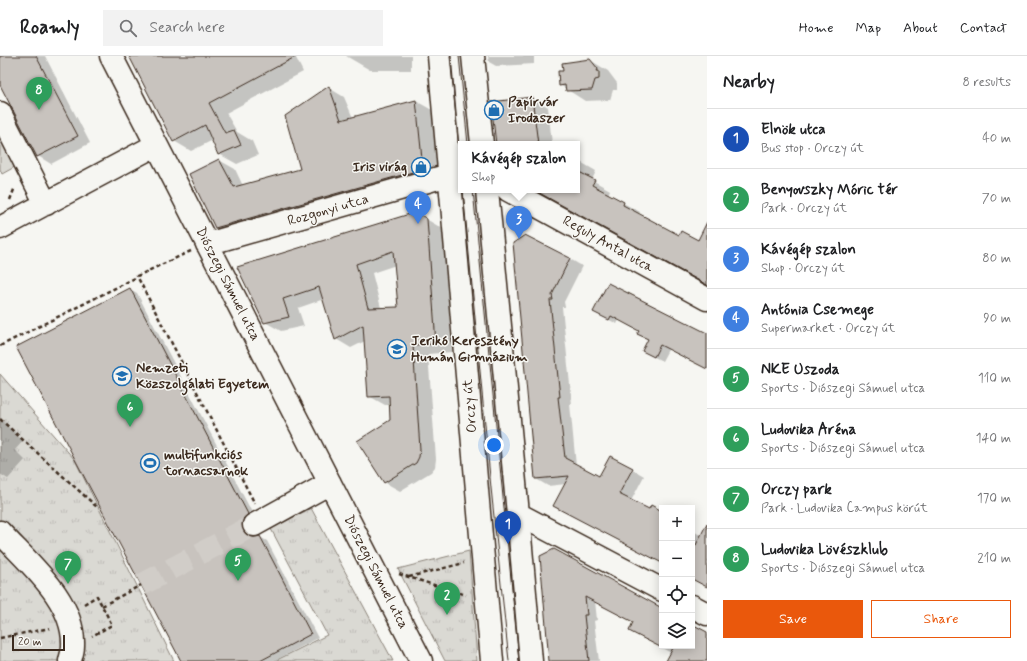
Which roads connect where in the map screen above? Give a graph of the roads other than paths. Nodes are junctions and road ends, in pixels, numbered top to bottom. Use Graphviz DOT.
graph roads {
  1 [pos="111,56"];
  2 [pos="439,56"];
  3 [pos="473,56"];
  4 [pos="0,113"];
  5 [pos="482,141"];
  6 [pos="156,145"];
  7 [pos="455,175"];
  8 [pos="487,193"];
  9 [pos="513,193"];
  10 [pos="46,204"];
  11 [pos="0,228"];
  12 [pos="207,244"];
  13 [pos="707,299"];
  14 [pos="330,483"];
  15 [pos="518,514"];
  16 [pos="259,523"];
  17 [pos="0,532"];
  18 [pos="659,588"];
  19 [pos="695,608"];
  20 [pos="707,614"];
  21 [pos="72,653"];
  22 [pos="422,661"];
  23 [pos="492,661"];
  24 [pos="531,661"];
  1 -- 6 [label="street, Diószegi Sámuel utca"];
  2 -- 7 [label="street, Orczy út"];
  3 -- 5 [label="street"];
  4 -- 10 [label="street"];
  6 -- 10 [label="street"];
  6 -- 12 [label="street, Diószegi Sámuel utca"];
  7 -- 12 [label="street, Rozgonyi utca"];
  7 -- 23 [label="street, Orczy út"];
  8 -- 15 [label="street"];
  9 -- 13 [label="street, Reguly Antal utca"];
  10 -- 11 [label="street"];
  12 -- 14 [label="street, Diószegi Sámuel utca"];
  14 -- 16 [label="street"];
  14 -- 22 [label="street, Diószegi Sámuel utca"];
  15 -- 18 [label="street"];
  15 -- 24 [label="street"];
  17 -- 21 [label="street"];
  19 -- 20 [label="street"];
}
